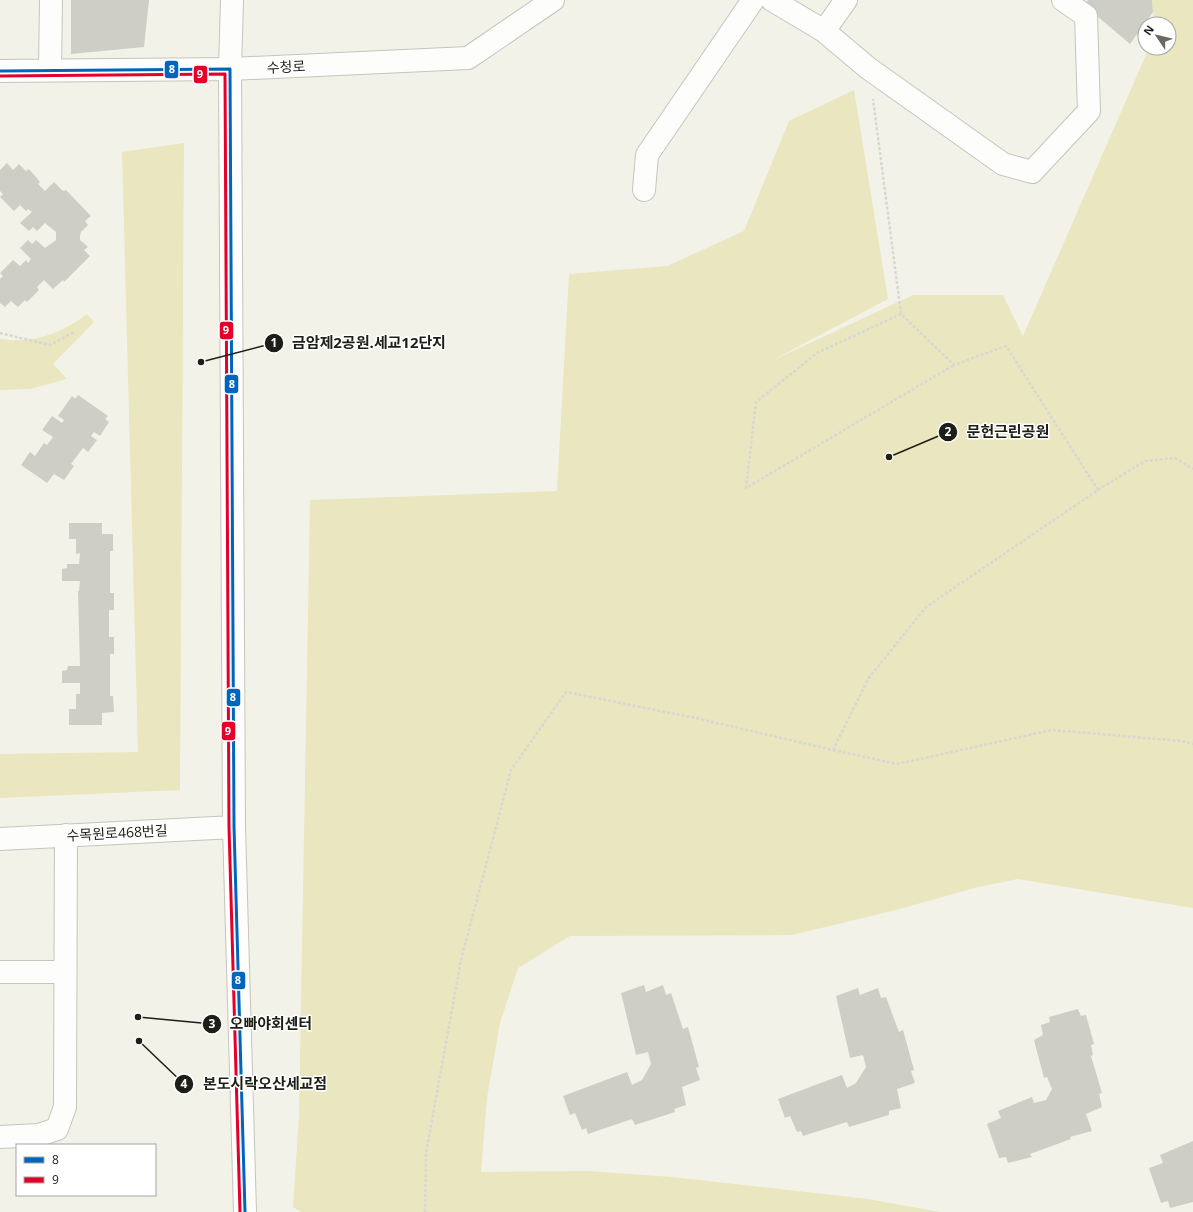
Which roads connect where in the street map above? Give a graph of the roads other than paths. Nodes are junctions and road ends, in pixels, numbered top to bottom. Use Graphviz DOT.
graph roads {
  1 [pos="51,0"];
  2 [pos="232,0"];
  3 [pos="553,0"];
  4 [pos="753,0"];
  5 [pos="772,0"];
  6 [pos="846,0"];
  7 [pos="1062,0"];
  8 [pos="824,31"];
  9 [pos="230,69"];
  10 [pos="0,70"];
  11 [pos="50,70"];
  12 [pos="644,190"];
  13 [pos="234,827"];
  14 [pos="66,835"];
  15 [pos="0,839"];
  16 [pos="0,972"];
  17 [pos="65,972"];
  18 [pos="0,1137"];
  19 [pos="245,1212"];
  1 -- 11 [label="street"];
  2 -- 9 [label="street"];
  3 -- 9 [label="street, 수청로"];
  4 -- 12 [label="street"];
  5 -- 8 [label="street"];
  6 -- 8 [label="street"];
  7 -- 8 [label="street"];
  9 -- 11 [label="street, 수청로"];
  9 -- 13 [label="street"];
  10 -- 11 [label="street, 수청로"];
  13 -- 14 [label="street, 수목원로468번길"];
  13 -- 19 [label="street"];
  14 -- 15 [label="street, 수목원로468번길"];
  14 -- 17 [label="street"];
  16 -- 17 [label="street"];
  17 -- 18 [label="street"];
}
